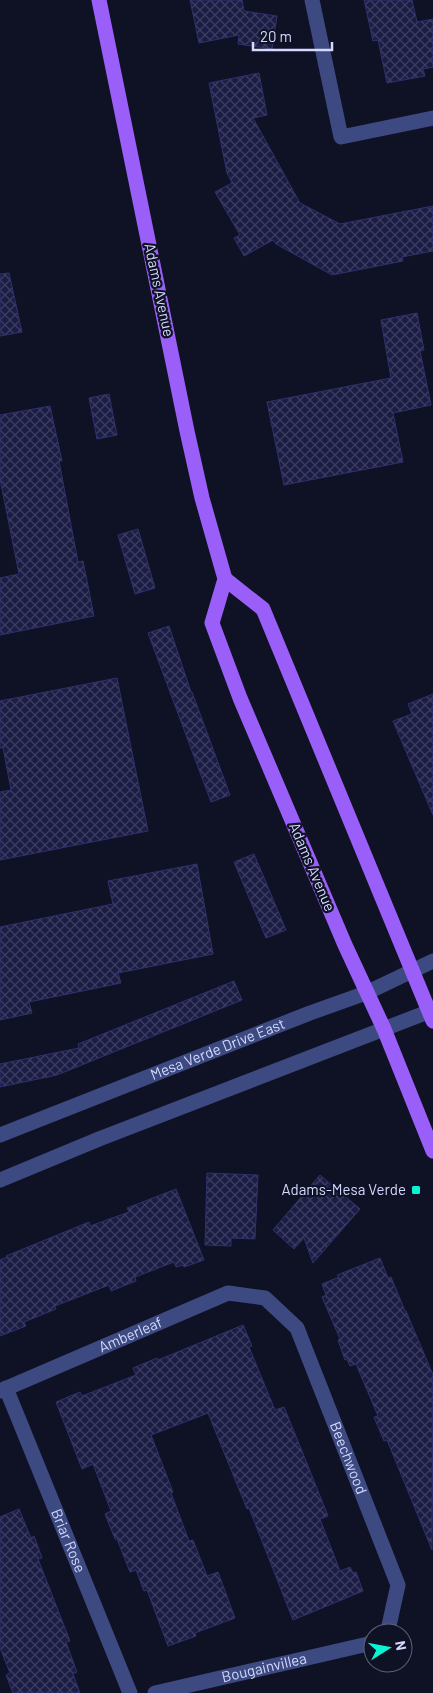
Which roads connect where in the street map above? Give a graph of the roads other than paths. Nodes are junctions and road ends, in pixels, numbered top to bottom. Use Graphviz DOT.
graph roads {
  1 [pos="99,0"];
  2 [pos="312,0"];
  3 [pos="433,118"];
  4 [pos="225,579"];
  5 [pos="433,961"];
  6 [pos="413,972"];
  7 [pos="366,993"];
  8 [pos="432,1014"];
  9 [pos="384,1029"];
  10 [pos="0,1135"];
  11 [pos="433,1151"];
  12 [pos="0,1180"];
  13 [pos="265,1298"];
  14 [pos="3,1390"];
  15 [pos="388,1623"];
  16 [pos="363,1645"];
  17 [pos="130,1693"];
  18 [pos="155,1693"];
  1 -- 4 [label="main road, Adams Avenue"];
  2 -- 3 [label="street"];
  4 -- 6 [label="main road"];
  4 -- 7 [label="main road, Adams Avenue"];
  5 -- 6 [label="street, Mesa Verde Drive East"];
  6 -- 7 [label="street, Mesa Verde Drive East"];
  6 -- 8 [label="main road"];
  7 -- 9 [label="main road, Adams Avenue"];
  7 -- 10 [label="street, Mesa Verde Drive East"];
  8 -- 9 [label="street"];
  9 -- 11 [label="main road, Adams Avenue"];
  9 -- 12 [label="street"];
  13 -- 14 [label="street, Amberleaf"];
  13 -- 15 [label="street, Beechwood"];
  14 -- 17 [label="street, Briar Rose"];
  16 -- 18 [label="street, Bougainvillea"];
}
